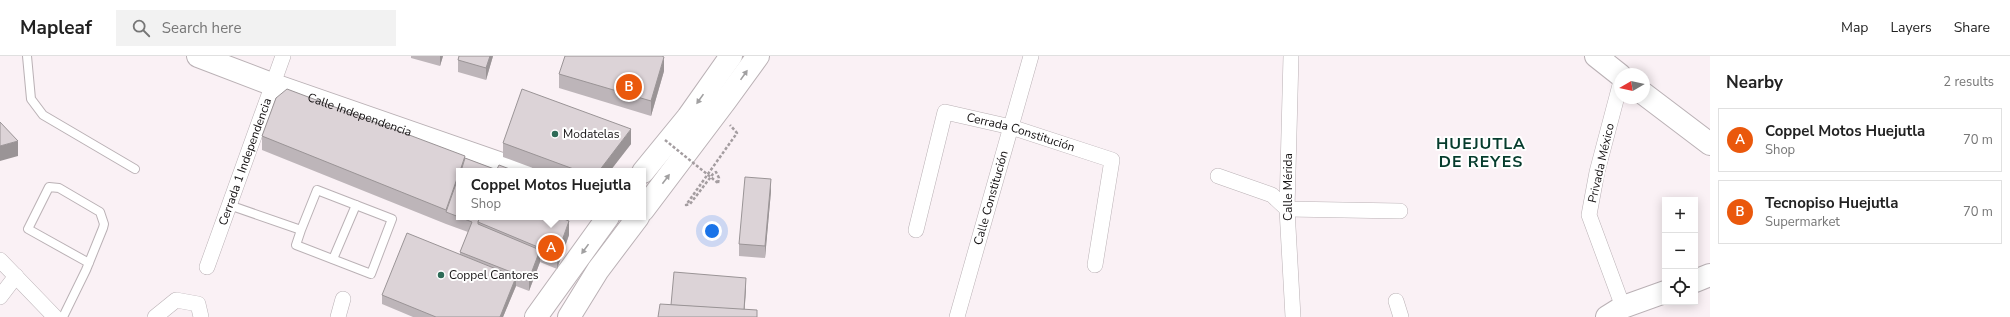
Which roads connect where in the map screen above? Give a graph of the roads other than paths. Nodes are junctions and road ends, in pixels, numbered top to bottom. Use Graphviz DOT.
graph roads {
  1 [pos="27,56"];
  2 [pos="198,56"];
  3 [pos="283,56"];
  4 [pos="731,56"];
  5 [pos="758,56"];
  6 [pos="1031,56"];
  7 [pos="1291,56"];
  8 [pos="1596,56"];
  9 [pos="1614,70"];
  10 [pos="274,85"];
  11 [pos="1650,99"];
  12 [pos="1615,104"];
  13 [pos="1011,127"];
  14 [pos="1710,144"];
  15 [pos="513,168"];
  16 [pos="646,168"];
  17 [pos="135,169"];
  18 [pos="1218,176"];
  19 [pos="229,205"];
  20 [pos="356,205"];
  21 [pos="646,206"];
  22 [pos="1287,209"];
  23 [pos="1400,211"];
  24 [pos="606,220"];
  25 [pos="636,220"];
  26 [pos="302,230"];
  27 [pos="916,230"];
  28 [pos="333,259"];
  29 [pos="0,260"];
  30 [pos="89,263"];
  31 [pos="1095,264"];
  32 [pos="207,267"];
  33 [pos="1710,275"];
  34 [pos="16,276"];
  35 [pos="1698,279"];
  36 [pos="1662,293"];
  37 [pos="0,297"];
  38 [pos="343,300"];
  39 [pos="1396,301"];
  40 [pos="1615,312"];
  41 [pos="573,313"];
  42 [pos="55,317"];
  43 [pos="63,317"];
  44 [pos="155,317"];
  45 [pos="200,317"];
  46 [pos="338,317"];
  47 [pos="536,317"];
  48 [pos="957,317"];
  49 [pos="1293,317"];
  50 [pos="1401,317"];
  1 -- 17 [label="lane"];
  2 -- 10 [label="main road, Calle Independencia"];
  3 -- 10 [label="street, Cerrada 1 Independencia"];
  4 -- 16 [label="main road, one-way"];
  21 -- 5 [label="main road, one-way"];
  6 -- 13 [label="street, Calle Constitución"];
  7 -- 22 [label="street, Calle Mérida"];
  8 -- 9 [label="main road"];
  10 -- 15 [label="main road, Calle Independencia"];
  10 -- 19 [label="street, Cerrada 1 Independencia"];
  11 -- 14 [label="main road"];
  12 -- 40 [label="street, Privada México"];
  13 -- 27 [label="street, Cerrada Constitución"];
  13 -- 31 [label="street, Cerrada Constitución"];
  13 -- 48 [label="street, Calle Constitución"];
  18 -- 22 [label="street"];
  19 -- 26 [label="lane"];
  19 -- 32 [label="street, Cerrada 1 Independencia"];
  20 -- 26 [label="lane"];
  20 -- 28 [label="lane"];
  20 -- 28 [label="lane"];
  22 -- 23 [label="street"];
  22 -- 49 [label="street, Calle Mérida"];
  24 -- 47 [label="main road, one-way"];
  25 -- 41 [label="main road"];
  26 -- 28 [label="lane"];
  29 -- 34 [label="street"];
  30 -- 30 [label="lane"];
  30 -- 43 [label="lane"];
  33 -- 35 [label="main road"];
  34 -- 37 [label="street"];
  34 -- 42 [label="street"];
  36 -- 40 [label="main road"];
  38 -- 46 [label="street"];
  39 -- 50 [label="street"];
  44 -- 45 [label="street"];
}
